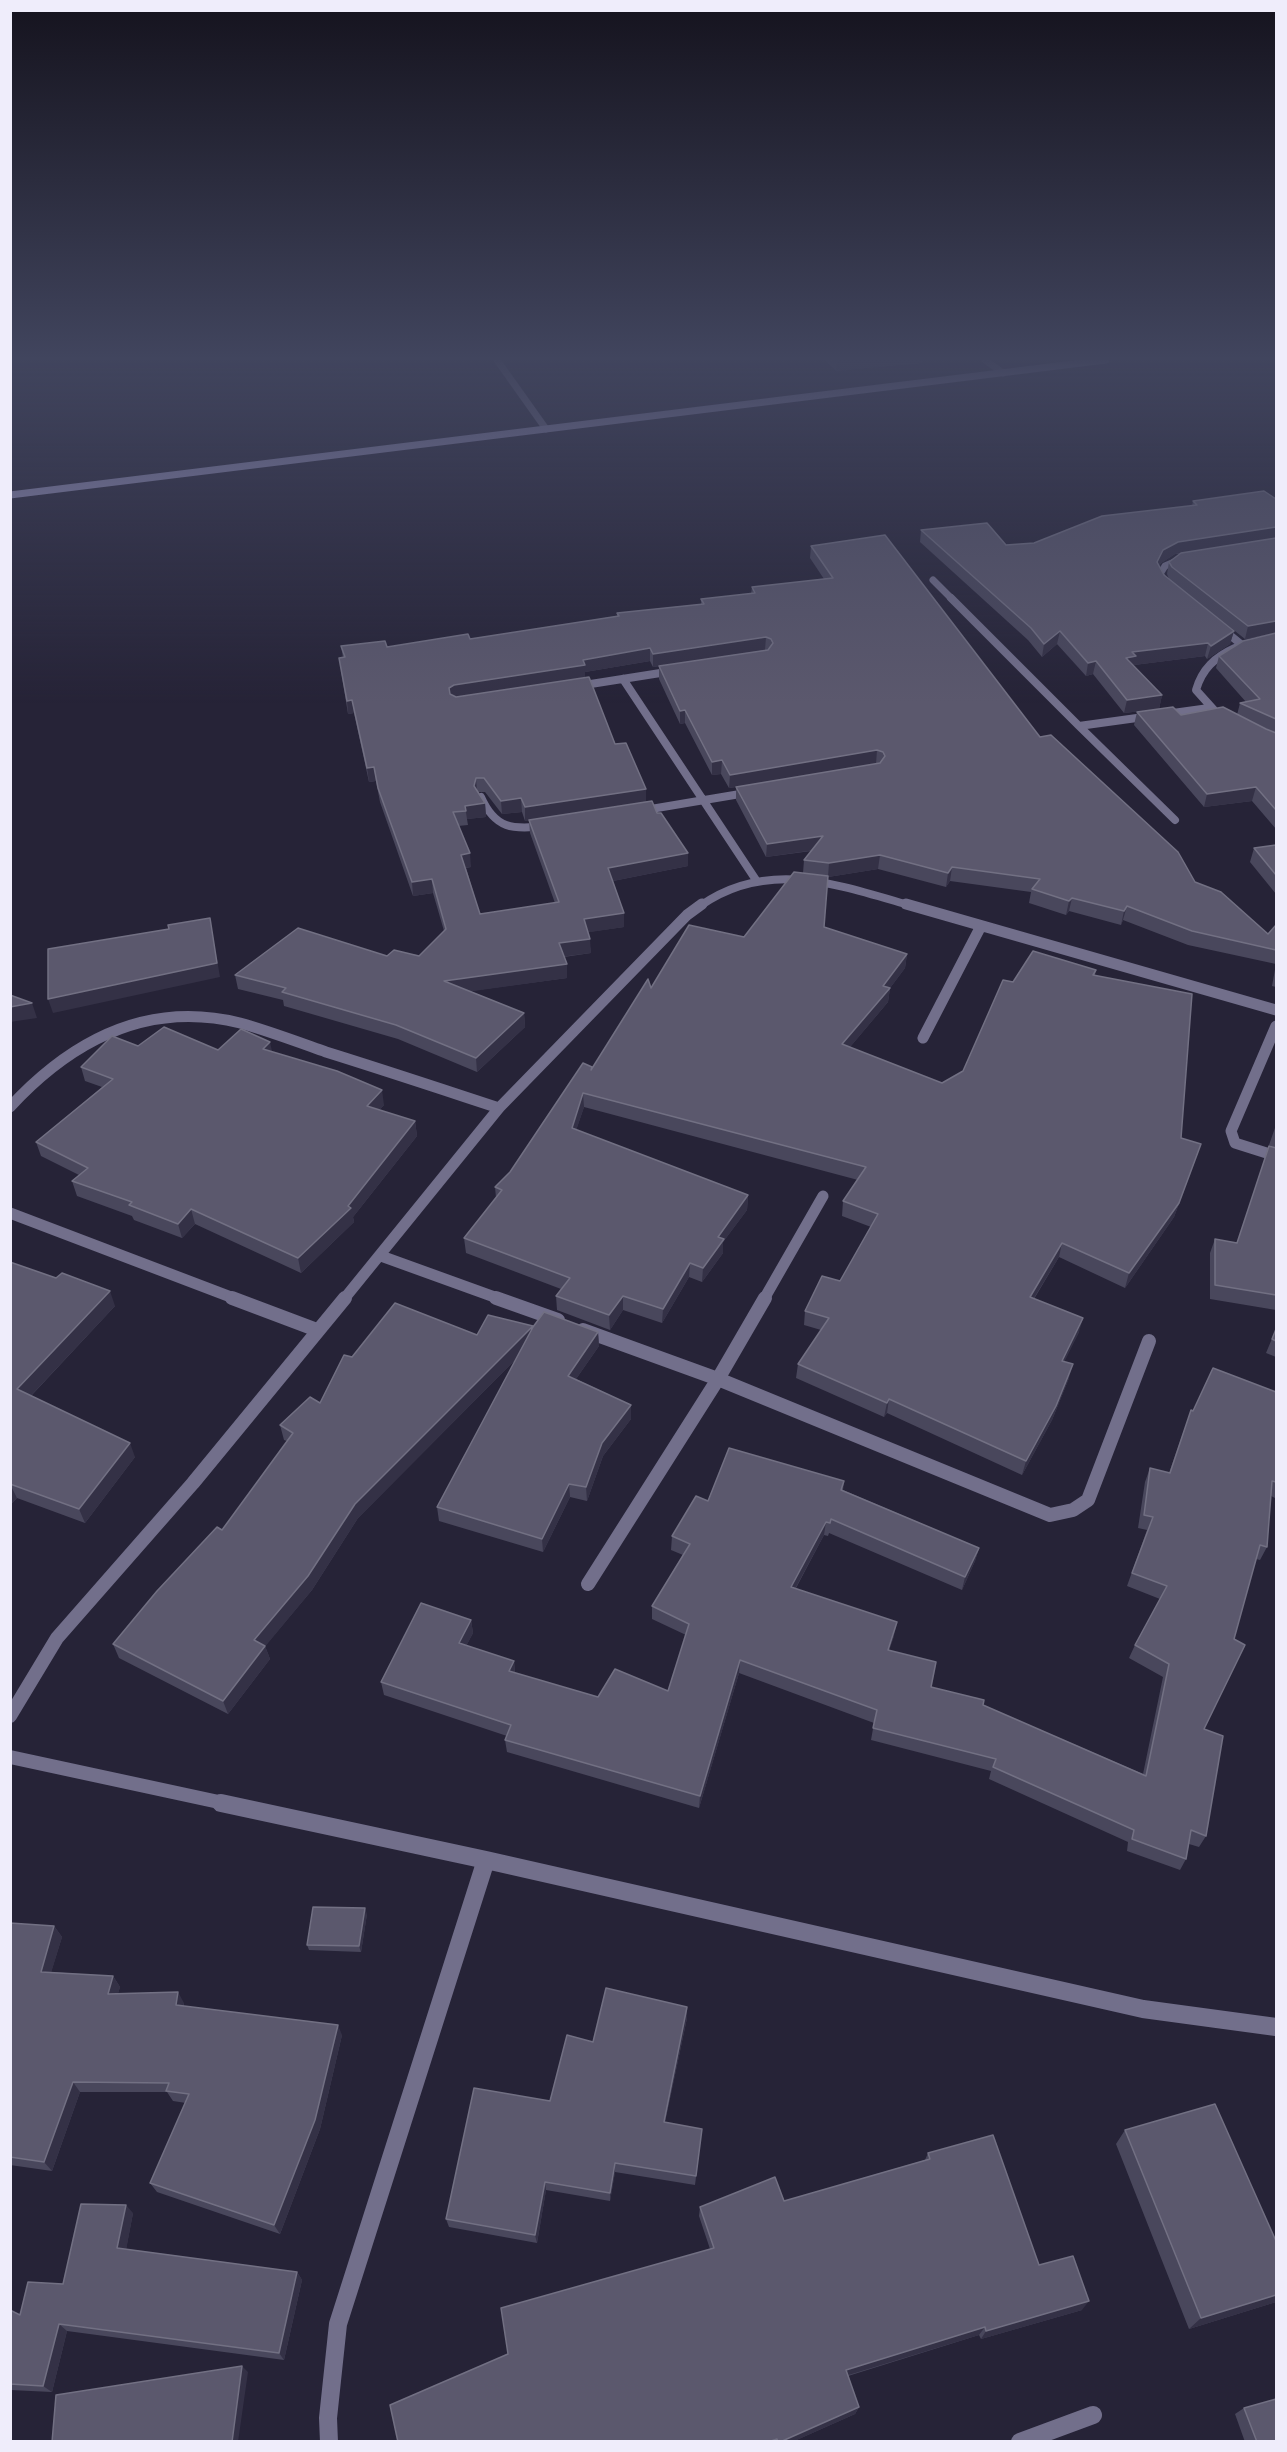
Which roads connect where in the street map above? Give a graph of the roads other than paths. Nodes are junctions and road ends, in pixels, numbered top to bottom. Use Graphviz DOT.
graph roads {
  1 [pos="177,474"];
  2 [pos="10,495"];
  3 [pos="1188,558"];
  4 [pos="933,580"];
  5 [pos="1174,590"];
  6 [pos="1217,624"];
  7 [pos="1254,643"];
  8 [pos="1242,645"];
  9 [pos="678,670"];
  10 [pos="623,679"];
  11 [pos="567,687"];
  12 [pos="1209,708"];
  13 [pos="1218,713"];
  14 [pos="1079,726"];
  15 [pos="761,790"];
  16 [pos="481,797"];
  17 [pos="703,800"];
  18 [pos="626,813"];
  19 [pos="1175,820"];
  20 [pos="559,824"];
  21 [pos="756,880"];
  22 [pos="981,926"];
  23 [pos="1276,1010"];
  24 [pos="1276,1026"];
  25 [pos="924,1038"];
  26 [pos="10,1107"];
  27 [pos="499,1108"];
  28 [pos="1276,1156"];
  29 [pos="823,1196"];
  30 [pos="10,1213"];
  31 [pos="381,1256"];
  32 [pos="317,1330"];
  33 [pos="1149,1341"];
  34 [pos="718,1379"];
  35 [pos="588,1584"];
  36 [pos="10,1716"];
  37 [pos="10,1757"];
  38 [pos="486,1860"];
  39 [pos="1276,2027"];
  40 [pos="1093,2415"];
  41 [pos="329,2442"];
  42 [pos="1020,2442"];
  1 -- 2 [label="street"];
  3 -- 5 [label="street"];
  4 -- 14 [label="street"];
  6 -- 8 [label="street"];
  7 -- 8 [label="street"];
  8 -- 12 [label="street"];
  9 -- 10 [label="street"];
  10 -- 11 [label="street"];
  10 -- 17 [label="street"];
  12 -- 13 [label="street"];
  12 -- 14 [label="street"];
  14 -- 19 [label="street"];
  15 -- 17 [label="street"];
  16 -- 20 [label="street"];
  17 -- 18 [label="street"];
  17 -- 21 [label="street"];
  21 -- 22 [label="street"];
  21 -- 27 [label="street"];
  22 -- 23 [label="street"];
  22 -- 25 [label="street"];
  24 -- 28 [label="street"];
  26 -- 27 [label="street"];
  27 -- 31 [label="street"];
  29 -- 34 [label="street"];
  30 -- 32 [label="street"];
  31 -- 32 [label="street"];
  31 -- 34 [label="street"];
  32 -- 36 [label="street"];
  33 -- 34 [label="street"];
  34 -- 35 [label="street"];
  37 -- 38 [label="street"];
  38 -- 39 [label="street"];
  38 -- 41 [label="street"];
  40 -- 42 [label="street"];
}
